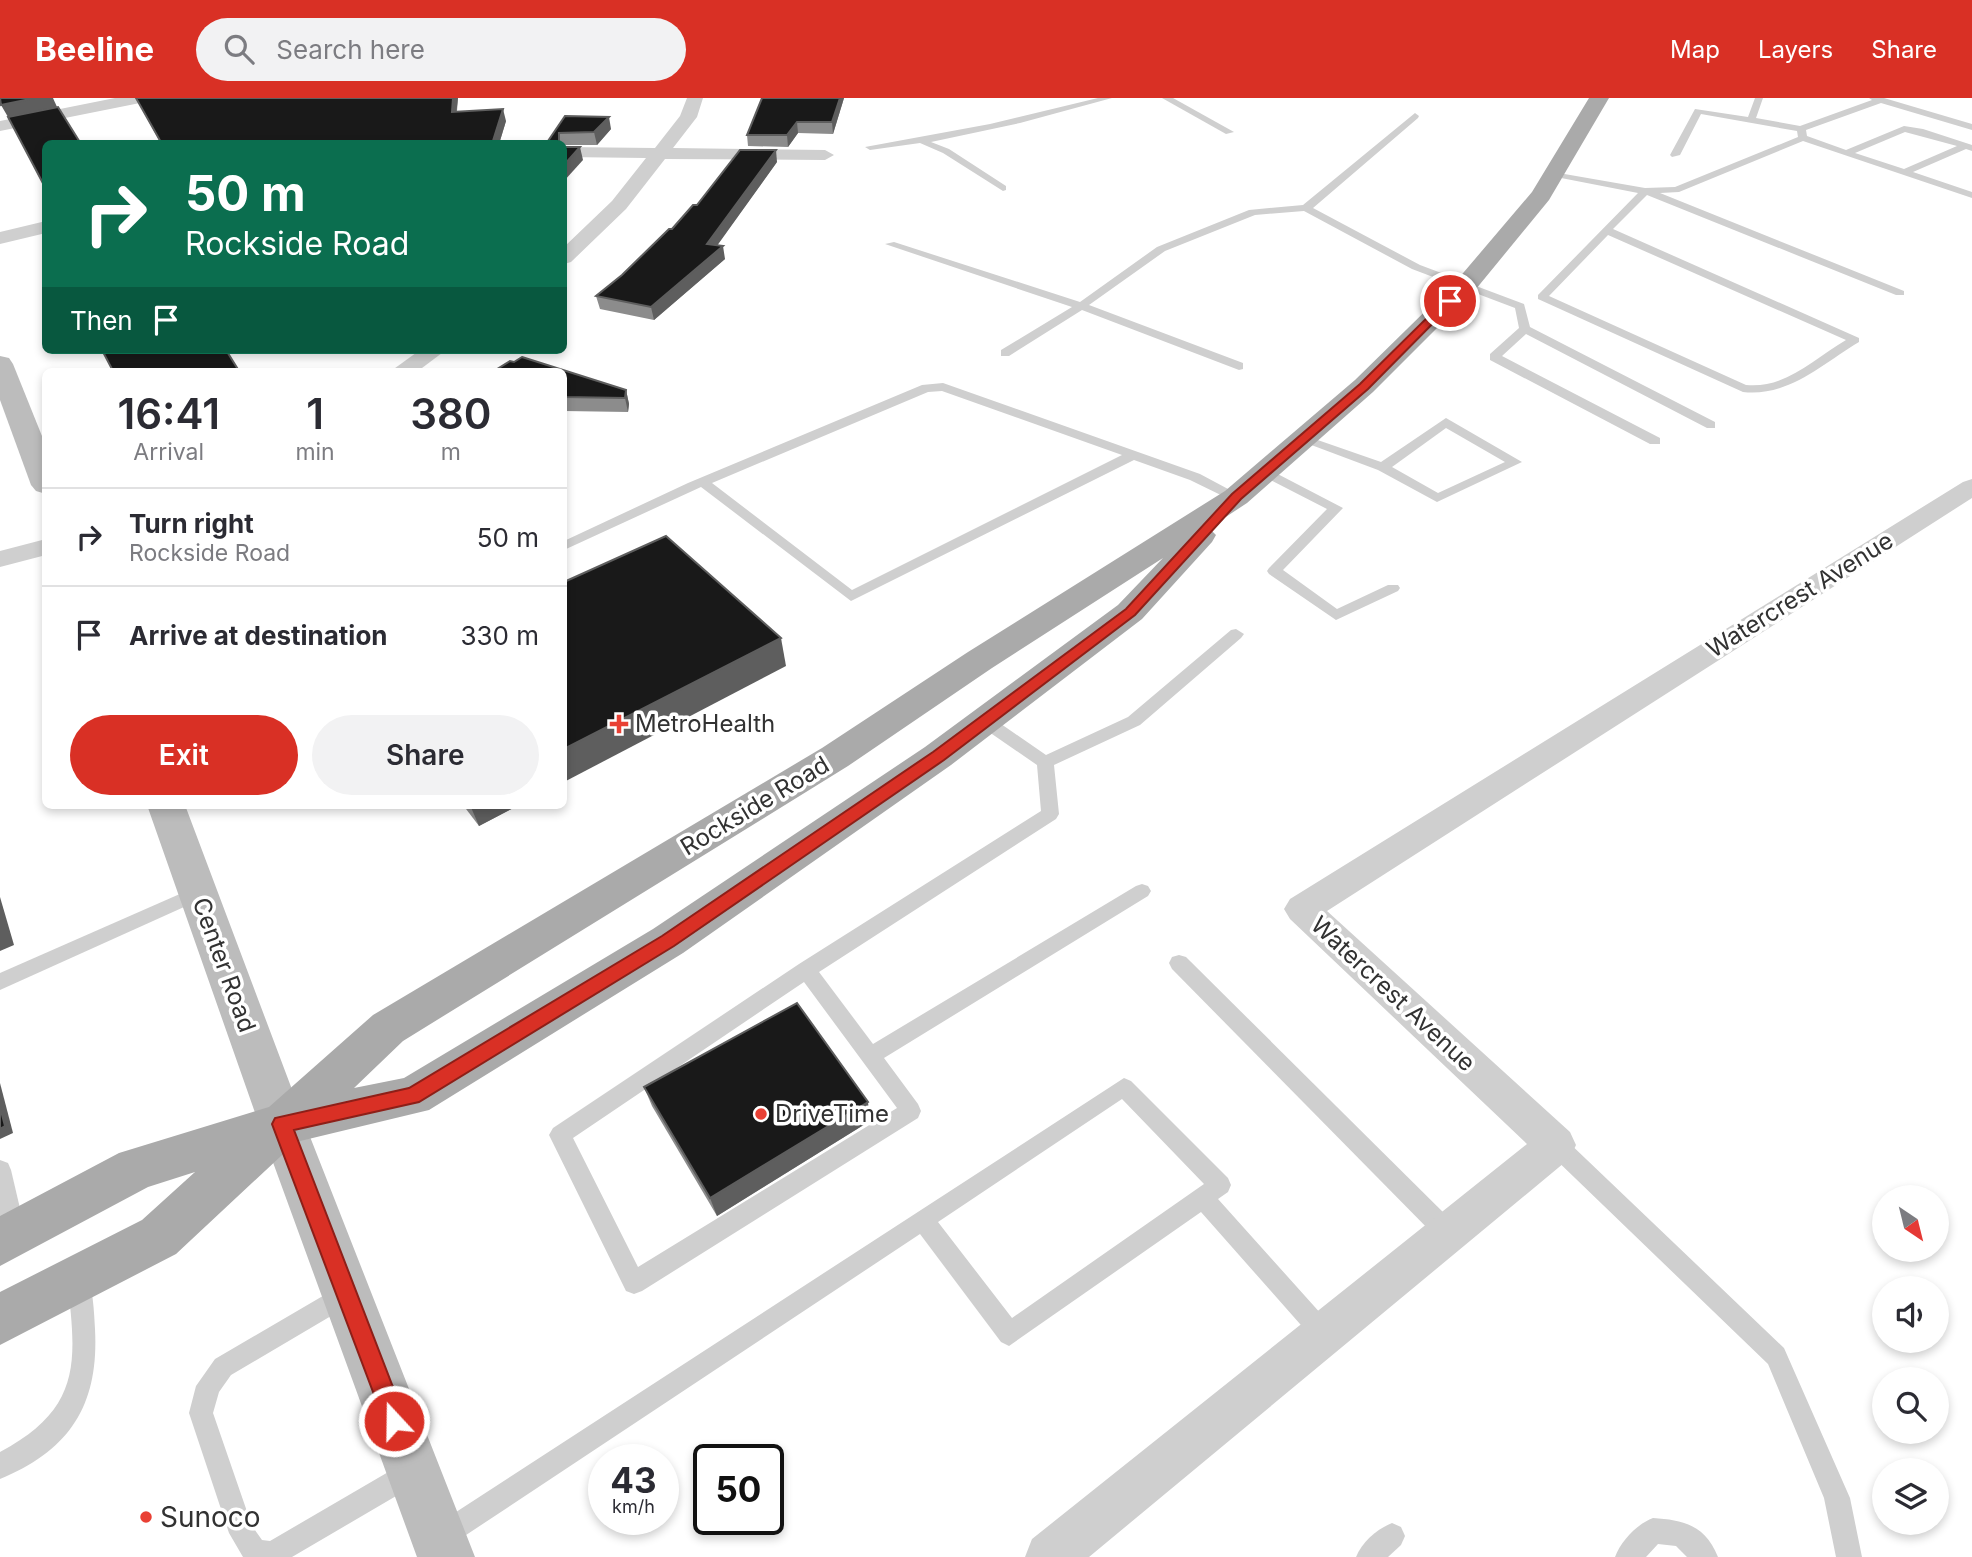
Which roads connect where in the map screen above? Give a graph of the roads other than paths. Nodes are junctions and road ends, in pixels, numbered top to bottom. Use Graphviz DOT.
graph roads {
  1 [pos="140,98"];
  2 [pos="695,98"];
  3 [pos="1108,98"];
  4 [pos="1166,98"];
  5 [pos="1599,98"];
  6 [pos="1703,98"];
  7 [pos="1759,98"];
  8 [pos="1877,99"];
  9 [pos="1086,100"];
  10 [pos="1900,106"];
  11 [pos="1698,111"];
  12 [pos="1966,115"];
  13 [pos="1415,116"];
  14 [pos="1751,120"];
  15 [pos="0,126"];
  16 [pos="1972,127"];
  17 [pos="1229,132"];
  18 [pos="1802,133"];
  19 [pos="924,142"];
  20 [pos="870,147"];
  21 [pos="1969,147"];
  22 [pos="567,152"];
  23 [pos="660,152"];
  24 [pos="1846,153"];
  25 [pos="825,155"];
  26 [pos="1675,155"];
  27 [pos="1904,172"];
  28 [pos="1556,174"];
  29 [pos="1003,188"];
  30 [pos="1645,191"];
  31 [pos="1969,192"];
  32 [pos="1306,208"];
  33 [pos="42,228"];
  34 [pos="1606,230"];
  35 [pos="0,238"];
  36 [pos="890,244"];
  37 [pos="567,255"];
  38 [pos="1467,284"];
  39 [pos="1900,293"];
  40 [pos="1542,297"];
  41 [pos="1081,306"];
  42 [pos="1520,306"];
  43 [pos="1525,329"];
  44 [pos="1005,353"];
  45 [pos="429,354"];
  46 [pos="0,364"];
  47 [pos="1239,366"];
  48 [pos="407,368"];
  49 [pos="1711,425"];
  50 [pos="1304,440"];
  51 [pos="1655,441"];
  52 [pos="1133,455"];
  53 [pos="1383,467"];
  54 [pos="1266,472"];
  55 [pos="42,474"];
  56 [pos="703,482"];
  57 [pos="1972,487"];
  58 [pos="1236,497"];
  59 [pos="567,545"];
  60 [pos="42,548"];
  61 [pos="0,559"];
  62 [pos="1393,588"];
  63 [pos="1236,634"];
  64 [pos="985,721"];
  65 [pos="1045,762"];
  66 [pos="167,809"];
  67 [pos="1142,891"];
  68 [pos="198,893"];
  69 [pos="1179,963"];
  70 [pos="806,970"];
  71 [pos="0,982"];
  72 [pos="870,1056"];
  73 [pos="282,1124"];
  74 [pos="1556,1145"];
  75 [pos="0,1170"];
  76 [pos="1202,1198"];
  77 [pos="923,1220"];
  78 [pos="1449,1234"];
  79 [pos="8,1238"];
  80 [pos="78,1279"];
  81 [pos="346,1294"];
  82 [pos="0,1319"];
  83 [pos="1324,1334"];
  84 [pos="0,1466"];
  85 [pos="414,1471"];
  86 [pos="1392,1536"];
  87 [pos="443,1547"];
  88 [pos="270,1555"];
  89 [pos="1050,1557"];
  90 [pos="1369,1557"];
  91 [pos="1628,1557"];
  92 [pos="1705,1557"];
  93 [pos="1849,1557"];
  1 -- 15 [label="street"];
  2 -- 23 [label="street"];
  3 -- 9 [label="lane"];
  4 -- 17 [label="lane"];
  5 -- 28 [label="main road, Rockside Road"];
  6 -- 11 [label="lane"];
  7 -- 14 [label="lane"];
  8 -- 10 [label="lane"];
  8 -- 18 [label="lane"];
  9 -- 19 [label="lane"];
  10 -- 12 [label="lane"];
  10 -- 16 [label="lane"];
  11 -- 14 [label="lane"];
  11 -- 26 [label="lane"];
  13 -- 32 [label="lane"];
  14 -- 18 [label="lane"];
  18 -- 24 [label="lane"];
  18 -- 30 [label="lane"];
  19 -- 20 [label="lane"];
  19 -- 29 [label="lane"];
  21 -- 24 [label="lane"];
  21 -- 27 [label="lane"];
  22 -- 23 [label="street"];
  23 -- 25 [label="street"];
  23 -- 37 [label="street"];
  24 -- 27 [label="lane"];
  27 -- 31 [label="lane"];
  28 -- 30 [label="lane"];
  28 -- 38 [label="main road, Rockside Road"];
  30 -- 34 [label="lane"];
  30 -- 39 [label="lane"];
  32 -- 38 [label="lane"];
  32 -- 41 [label="lane"];
  33 -- 35 [label="street"];
  34 -- 40 [label="lane"];
  34 -- 40 [label="lane"];
  36 -- 41 [label="lane"];
  38 -- 42 [label="lane"];
  38 -- 50 [label="main road, Rockside Road"];
  40 -- 42 [label="lane"];
  41 -- 44 [label="lane"];
  41 -- 47 [label="lane"];
  42 -- 43 [label="lane"];
  43 -- 49 [label="lane"];
  43 -- 51 [label="lane"];
  45 -- 48 [label="street"];
  46 -- 55 [label="main road"];
  50 -- 53 [label="lane"];
  50 -- 54 [label="main road, Rockside Road"];
  52 -- 56 [label="lane"];
  52 -- 56 [label="lane"];
  52 -- 58 [label="lane"];
  53 -- 53 [label="lane"];
  54 -- 58 [label="main road, Rockside Road"];
  54 -- 62 [label="lane"];
  56 -- 59 [label="lane"];
  57 -- 74 [label="street, Watercrest Avenue"];
  58 -- 64 [label="main road, Rockside Road"];
  58 -- 73 [label="main road, Rockside Road"];
  60 -- 61 [label="street"];
  63 -- 65 [label="lane"];
  64 -- 65 [label="lane"];
  64 -- 73 [label="main road, Rockside Road"];
  65 -- 70 [label="lane"];
  66 -- 68 [label="main road, Center Road"];
  67 -- 72 [label="lane"];
  68 -- 71 [label="lane"];
  68 -- 73 [label="main road, Center Road"];
  69 -- 78 [label="lane"];
  70 -- 72 [label="lane"];
  70 -- 72 [label="lane"];
  73 -- 79 [label="main road, Rockside Road"];
  73 -- 80 [label="main road, Rockside Road"];
  73 -- 81 [label="main road, Center Road"];
  74 -- 78 [label="street"];
  74 -- 93 [label="lane"];
  75 -- 79 [label="lane"];
  76 -- 77 [label="lane"];
  76 -- 77 [label="lane"];
  76 -- 83 [label="lane"];
  77 -- 87 [label="lane"];
  78 -- 83 [label="street"];
  80 -- 82 [label="main road, Rockside Road"];
  80 -- 84 [label="lane"];
  81 -- 85 [label="main road, Center Road"];
  81 -- 88 [label="lane"];
  83 -- 89 [label="street"];
  85 -- 87 [label="main road, Center Road"];
  85 -- 88 [label="lane"];
  86 -- 90 [label="lane"];
  91 -- 92 [label="lane"];
}
